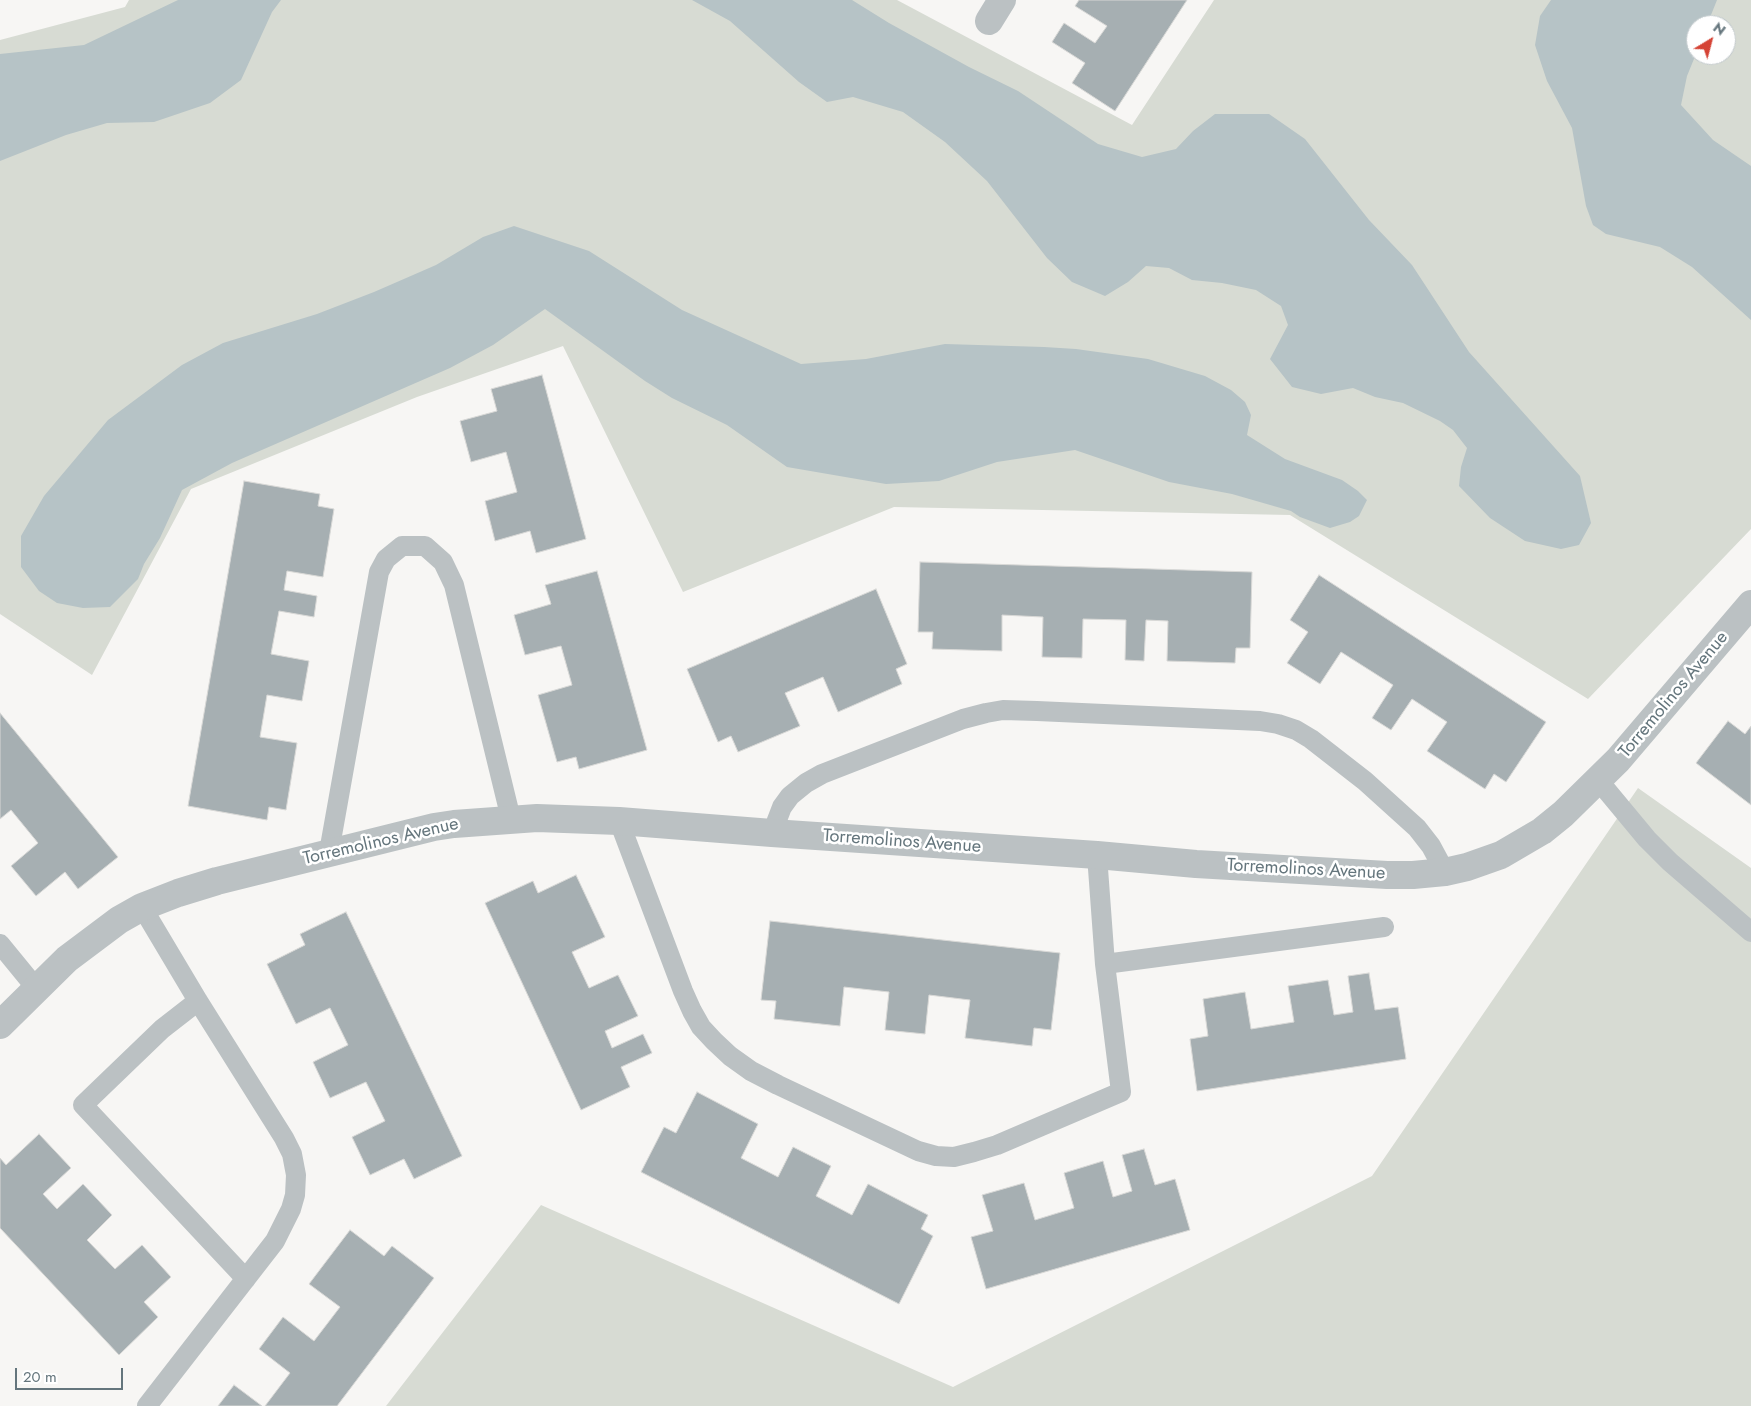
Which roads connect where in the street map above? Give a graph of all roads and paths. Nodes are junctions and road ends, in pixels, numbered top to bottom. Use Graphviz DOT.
graph roads {
  1 [pos="1747,616"];
  2 [pos="1598,780"];
  3 [pos="511,819"];
  4 [pos="619,821"];
  5 [pos="772,833"];
  6 [pos="330,852"];
  7 [pos="1096,855"];
  8 [pos="1446,872"];
  9 [pos="142,907"];
  10 [pos="1384,927"];
  11 [pos="1751,932"];
  12 [pos="0,944"];
  13 [pos="1105,964"];
  14 [pos="36,988"];
  15 [pos="198,1000"];
  16 [pos="0,1025"];
  17 [pos="246,1279"];
  18 [pos="147,1406"];
  1 -- 2 [label="street, Torremolinos Avenue"];
  2 -- 8 [label="street, Torremolinos Avenue"];
  2 -- 11 [label="lane"];
  3 -- 4 [label="street, Torremolinos Avenue"];
  3 -- 6 [label="street, Torremolinos Avenue"];
  3 -- 6 [label="lane"];
  4 -- 5 [label="street, Torremolinos Avenue"];
  4 -- 13 [label="lane"];
  5 -- 7 [label="street, Torremolinos Avenue"];
  5 -- 8 [label="lane"];
  6 -- 9 [label="street, Torremolinos Avenue"];
  7 -- 8 [label="street, Torremolinos Avenue"];
  7 -- 13 [label="lane"];
  9 -- 14 [label="street, Torremolinos Avenue"];
  9 -- 15 [label="lane"];
  10 -- 13 [label="lane"];
  12 -- 14 [label="lane"];
  14 -- 16 [label="street, Torremolinos Avenue"];
  15 -- 17 [label="lane"];
  15 -- 17 [label="lane"];
  17 -- 18 [label="lane"];
}
